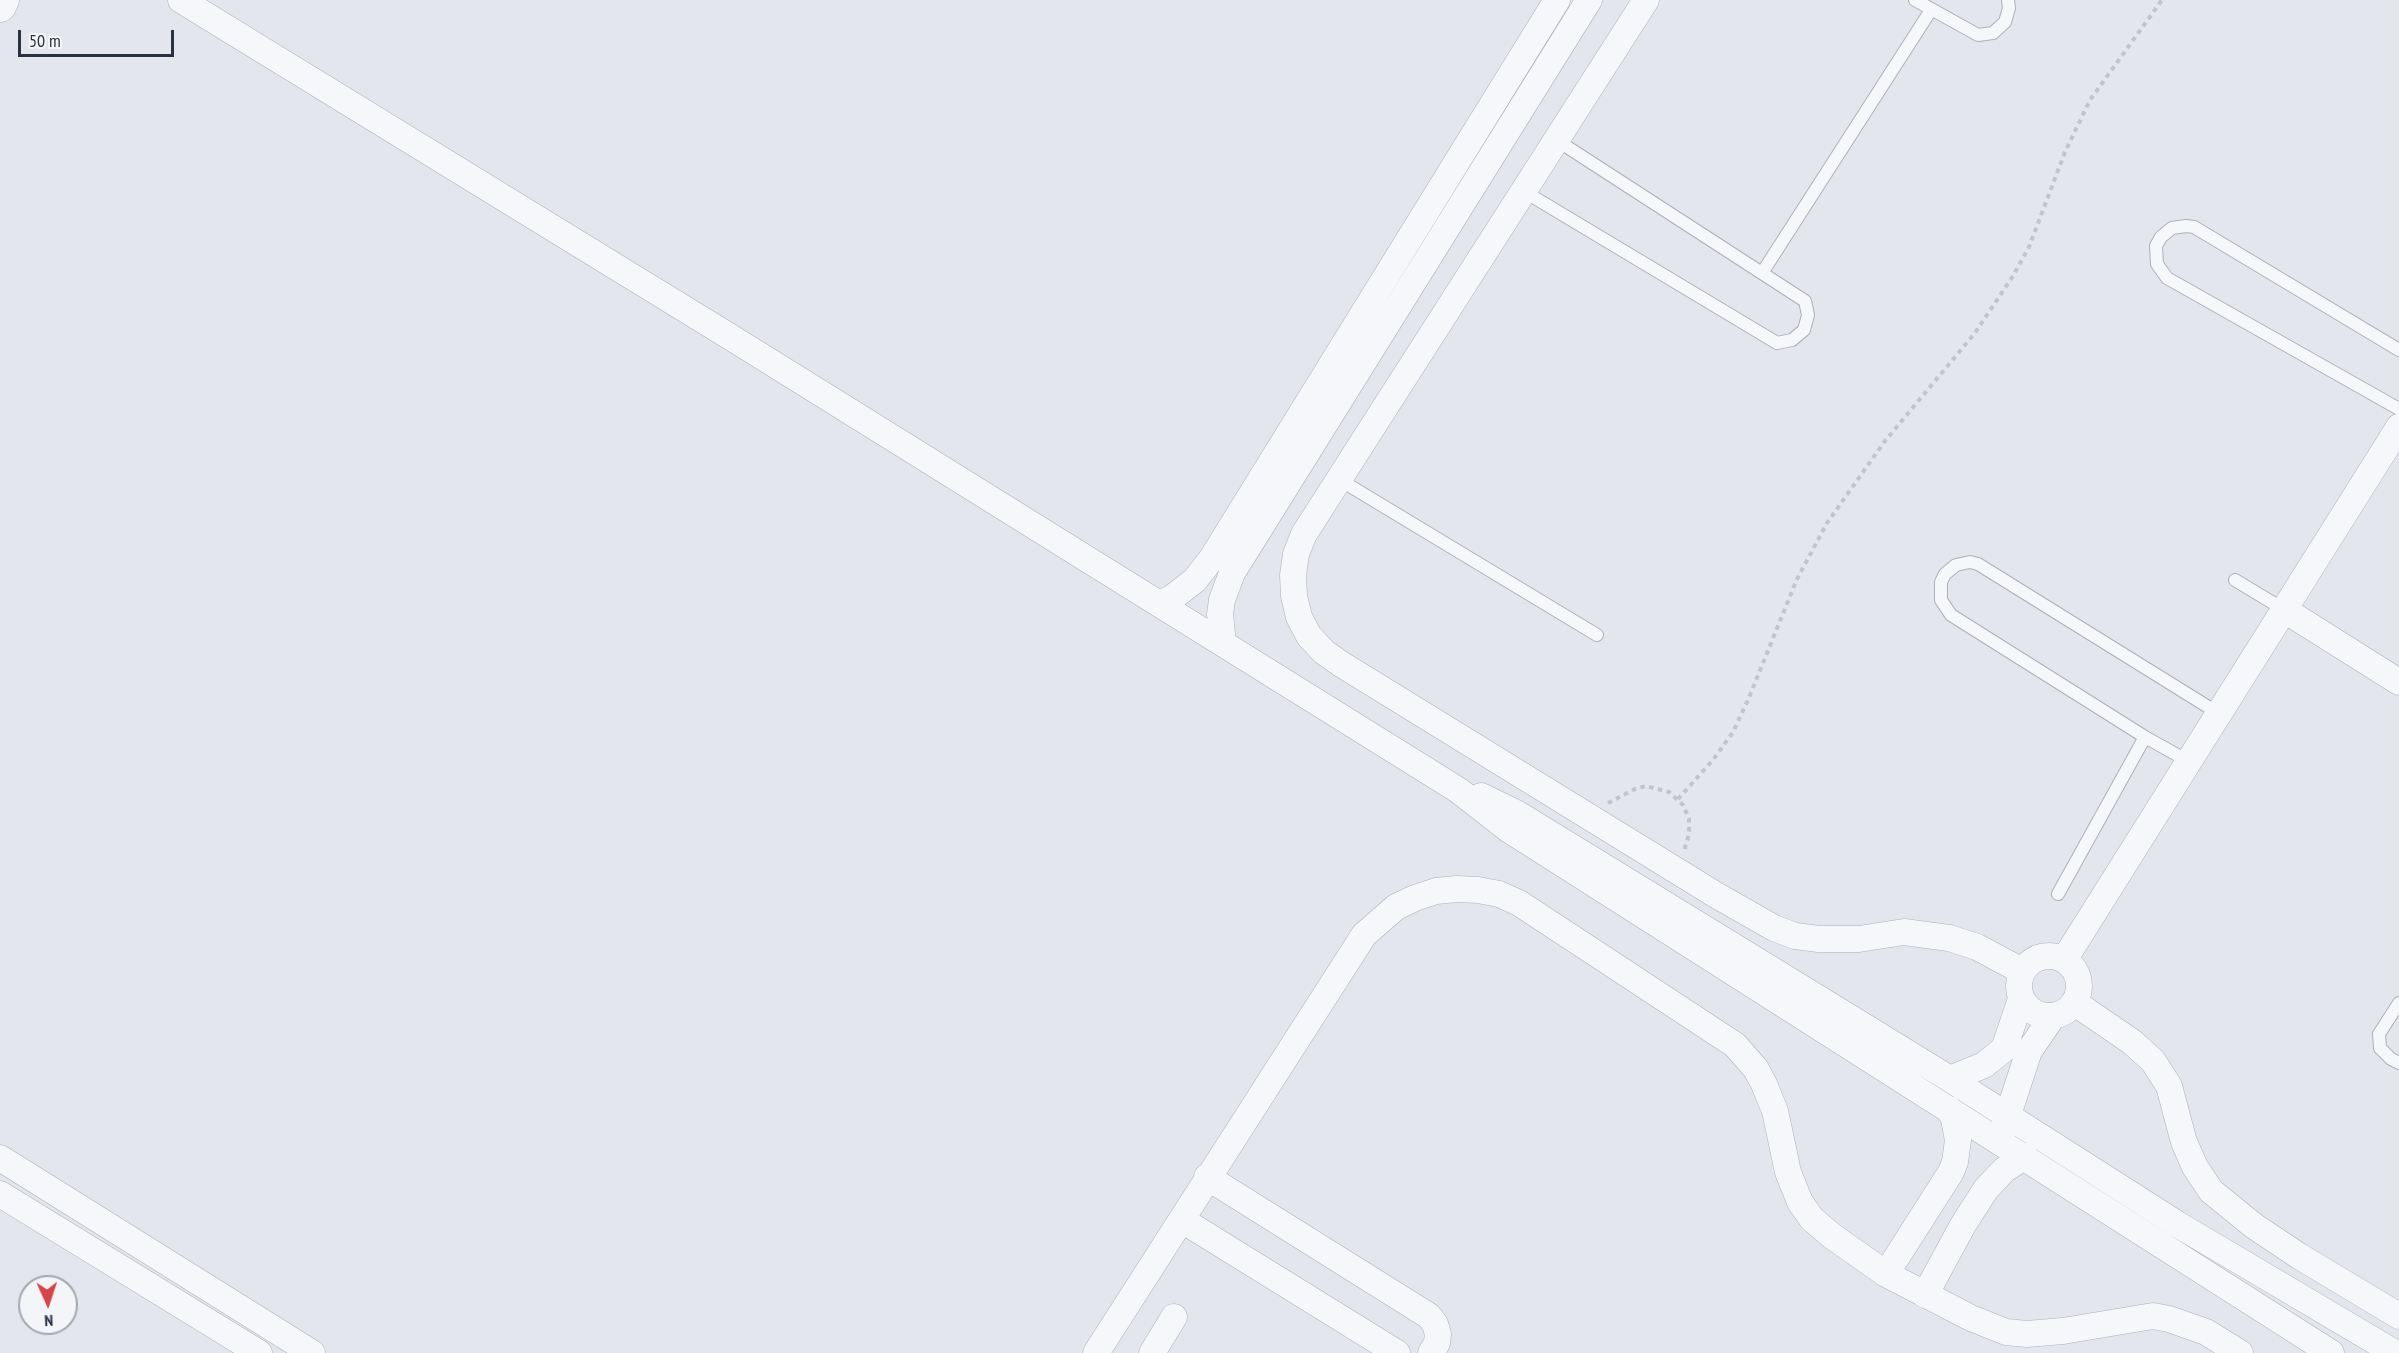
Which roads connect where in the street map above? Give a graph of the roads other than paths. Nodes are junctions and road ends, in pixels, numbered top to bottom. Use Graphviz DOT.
graph roads {
  1 [pos="3,0"];
  2 [pos="181,0"];
  3 [pos="1557,0"];
  4 [pos="1589,0"];
  5 [pos="1646,0"];
  6 [pos="1915,0"];
  7 [pos="2008,0"];
  8 [pos="0,6"];
  9 [pos="1931,10"];
  10 [pos="1558,141"];
  11 [pos="1525,192"];
  12 [pos="1762,273"];
  13 [pos="2399,350"];
  14 [pos="2399,410"];
  15 [pos="2399,427"];
  16 [pos="1340,480"];
  17 [pos="2235,580"];
  18 [pos="1160,604"];
  19 [pos="2283,609"];
  20 [pos="1597,635"];
  21 [pos="1223,643"];
  22 [pos="2399,682"];
  23 [pos="2218,713"];
  24 [pos="2145,737"];
  25 [pos="2188,761"];
  26 [pos="1458,790"];
  27 [pos="2058,894"];
  28 [pos="2064,960"];
  29 [pos="2022,971"];
  30 [pos="2021,999"];
  31 [pos="2075,1003"];
  32 [pos="2399,1004"];
  33 [pos="2053,1016"];
  34 [pos="2399,1063"];
  35 [pos="1950,1079"];
  36 [pos="1949,1109"];
  37 [pos="2003,1128"];
  38 [pos="2025,1156"];
  39 [pos="0,1158"];
  40 [pos="1207,1177"];
  41 [pos="0,1194"];
  42 [pos="1182,1220"];
  43 [pos="1886,1274"];
  44 [pos="1925,1295"];
  45 [pos="2399,1316"];
  46 [pos="1174,1317"];
  47 [pos="259,1353"];
  48 [pos="312,1353"];
  49 [pos="1096,1353"];
  50 [pos="1152,1353"];
  51 [pos="1397,1353"];
  52 [pos="1431,1353"];
  53 [pos="2241,1353"];
  54 [pos="2331,1353"];
  55 [pos="2395,1353"];
  1 -- 8 [label="street"];
  2 -- 18 [label="street"];
  3 -- 18 [label="street"];
  4 -- 21 [label="street"];
  5 -- 10 [label="street"];
  6 -- 9 [label="lane"];
  7 -- 9 [label="lane"];
  9 -- 12 [label="lane"];
  10 -- 11 [label="street"];
  10 -- 12 [label="lane"];
  11 -- 12 [label="lane"];
  11 -- 16 [label="street"];
  13 -- 14 [label="lane"];
  15 -- 19 [label="street"];
  16 -- 20 [label="lane"];
  16 -- 29 [label="street"];
  17 -- 19 [label="lane"];
  18 -- 21 [label="street"];
  19 -- 22 [label="street"];
  19 -- 23 [label="street"];
  21 -- 26 [label="street"];
  23 -- 24 [label="lane"];
  23 -- 25 [label="street"];
  24 -- 25 [label="lane"];
  24 -- 27 [label="lane"];
  25 -- 28 [label="street"];
  26 -- 35 [label="street"];
  26 -- 36 [label="street"];
  28 -- 29 [label="street"];
  28 -- 31 [label="street"];
  29 -- 30 [label="street"];
  30 -- 33 [label="street"];
  30 -- 35 [label="street"];
  31 -- 33 [label="street"];
  31 -- 45 [label="street"];
  32 -- 34 [label="lane"];
  33 -- 37 [label="street"];
  35 -- 37 [label="street"];
  36 -- 37 [label="street"];
  36 -- 43 [label="street"];
  37 -- 38 [label="street"];
  37 -- 55 [label="street"];
  38 -- 44 [label="street"];
  38 -- 54 [label="street"];
  39 -- 48 [label="street"];
  40 -- 42 [label="street"];
  40 -- 43 [label="street"];
  40 -- 52 [label="street"];
  41 -- 47 [label="street"];
  42 -- 49 [label="street"];
  42 -- 51 [label="street"];
  43 -- 44 [label="street"];
  44 -- 53 [label="street"];
  46 -- 50 [label="street"];
}
